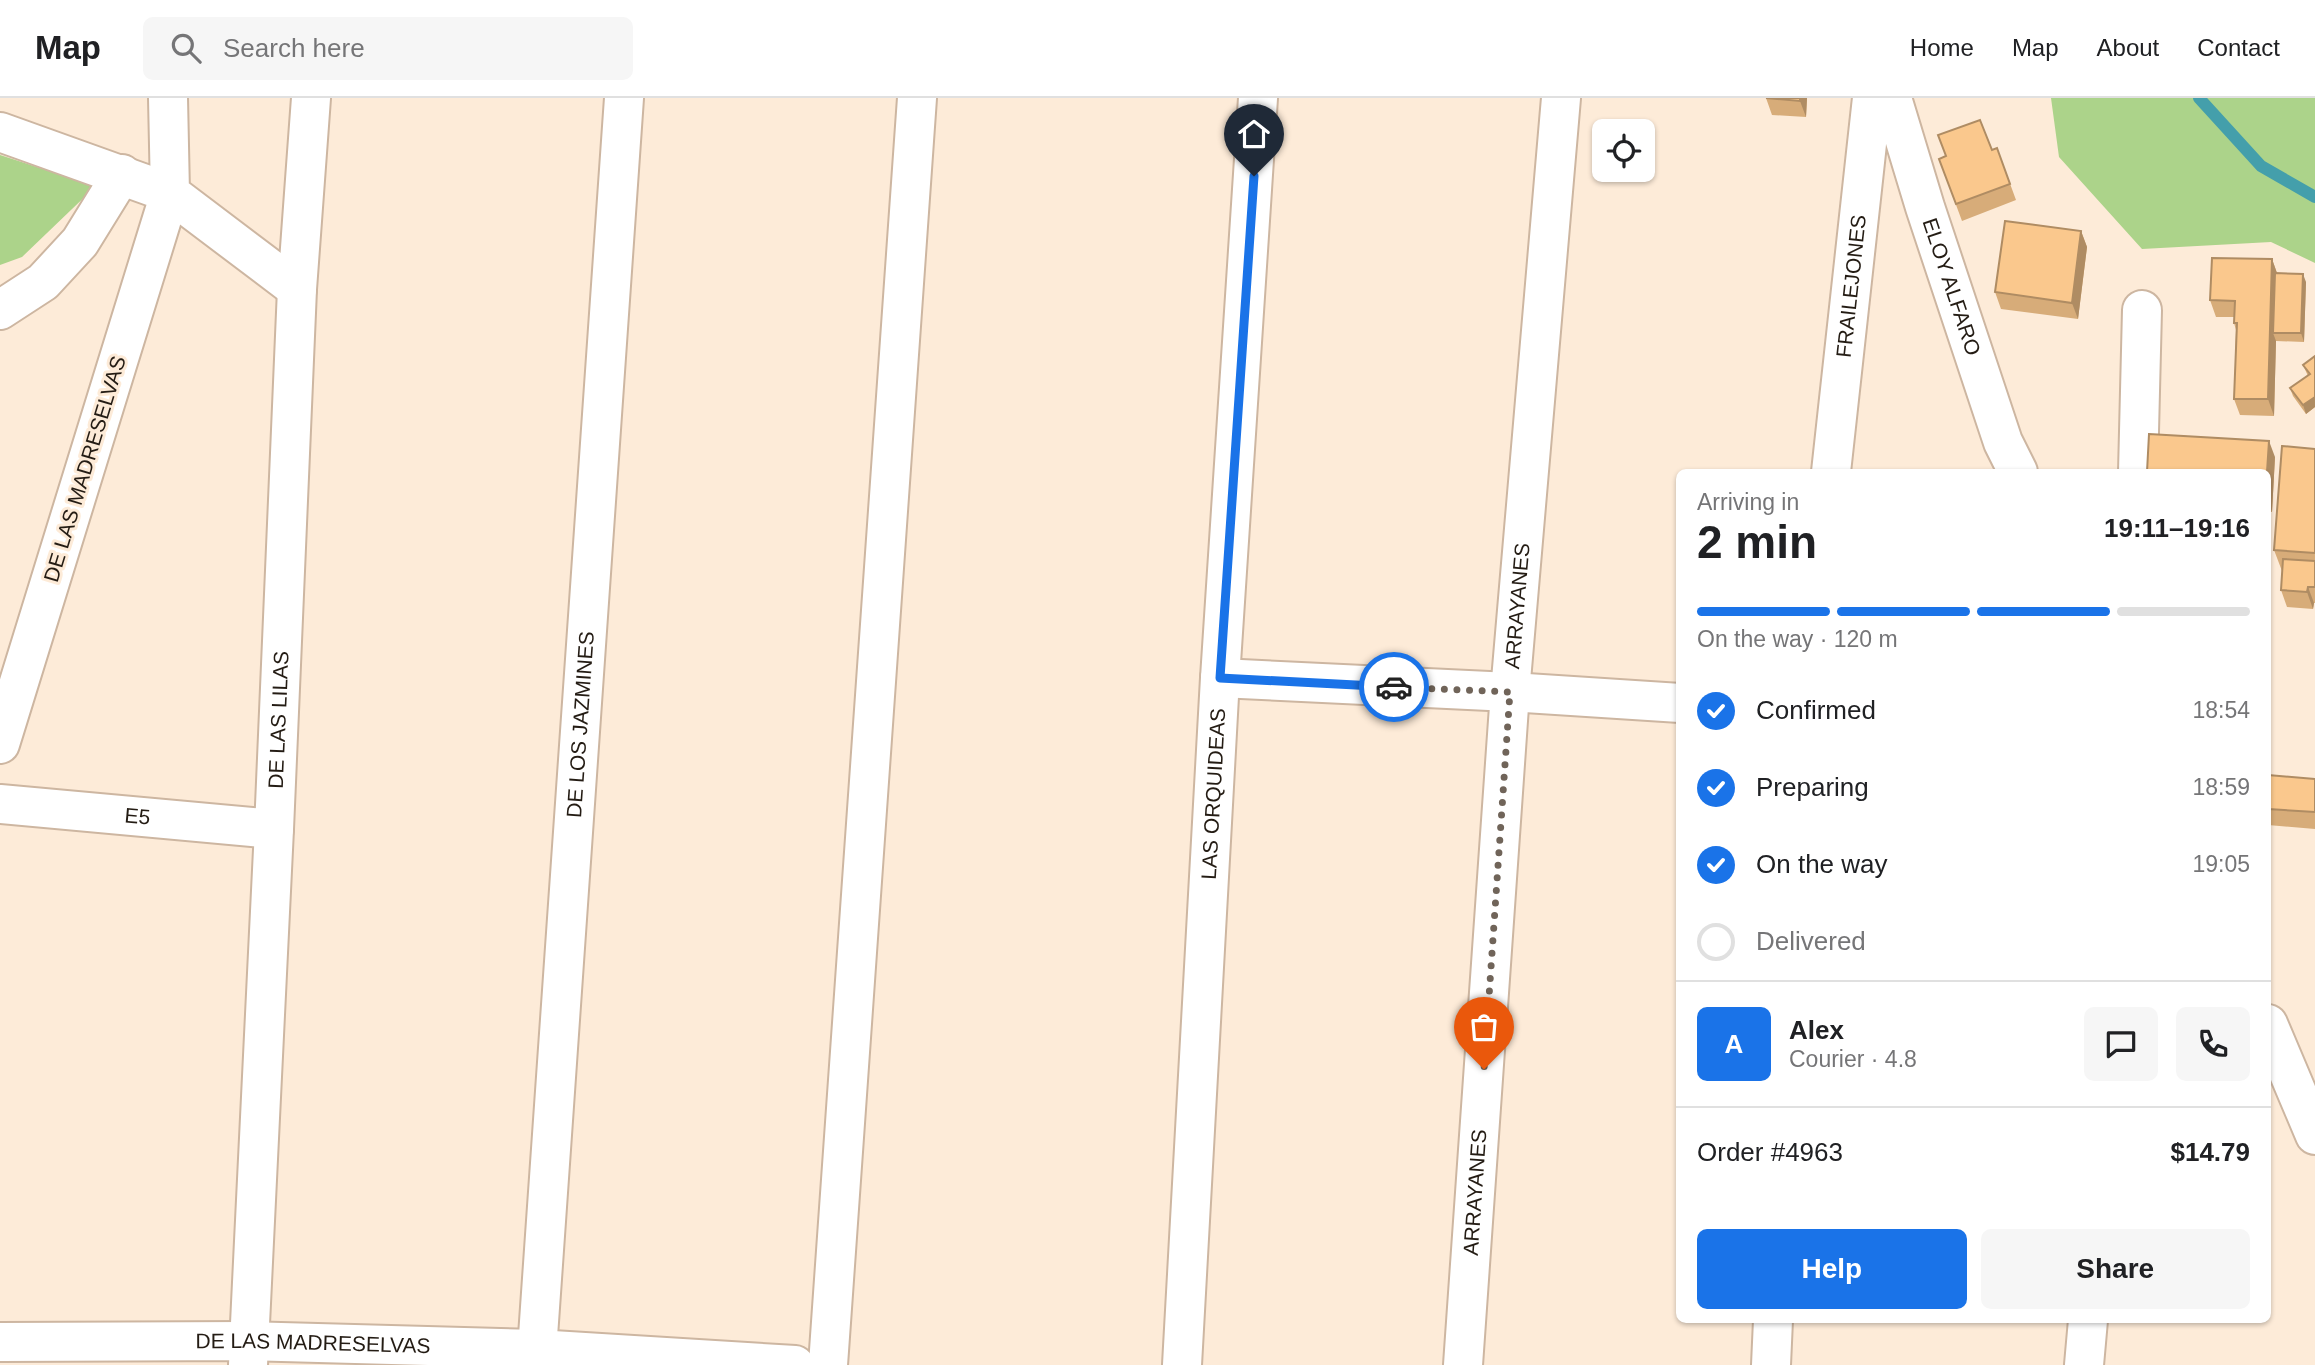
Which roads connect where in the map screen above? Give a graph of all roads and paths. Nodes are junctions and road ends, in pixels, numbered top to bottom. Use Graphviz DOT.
graph roads {
  1 [pos="168,98"];
  2 [pos="311,98"];
  3 [pos="624,98"];
  4 [pos="917,98"];
  5 [pos="1258,98"];
  6 [pos="1561,98"];
  7 [pos="1872,98"];
  8 [pos="1892,98"];
  9 [pos="0,132"];
  10 [pos="122,174"];
  11 [pos="170,193"];
  12 [pos="297,289"];
  13 [pos="0,310"];
  14 [pos="2142,310"];
  15 [pos="1831,469"];
  16 [pos="2016,469"];
  17 [pos="2138,469"];
  18 [pos="1220,678"];
  19 [pos="1510,692"];
  20 [pos="1676,703"];
  21 [pos="0,744"];
  22 [pos="0,804"];
  23 [pos="274,829"];
  24 [pos="2271,1031"];
  25 [pos="2315,1135"];
  26 [pos="1773,1323"];
  27 [pos="2088,1323"];
  28 [pos="0,1342"];
  29 [pos="249,1353"];
  30 [pos="536,1357"];
  31 [pos="795,1365"];
  32 [pos="828,1365"];
  33 [pos="1182,1365"];
  34 [pos="1463,1365"];
  35 [pos="1771,1365"];
  36 [pos="2084,1365"];
  1 -- 11 [label="street, DE LAS MADRESELVAS"];
  2 -- 12 [label="street, DE LAS LILAS"];
  3 -- 30 [label="street, DE LOS JAZMINES"];
  4 -- 32 [label="street"];
  5 -- 18 [label="street, LAS ORQUIDEAS"];
  6 -- 19 [label="street, ARRAYANES"];
  7 -- 15 [label="street, FRAILEJONES"];
  8 -- 16 [label="street, ELOY ALFARO"];
  9 -- 10 [label="street"];
  10 -- 11 [label="street"];
  10 -- 13 [label="street"];
  11 -- 12 [label="street"];
  11 -- 21 [label="street, DE LAS MADRESELVAS"];
  12 -- 23 [label="street, DE LAS LILAS"];
  14 -- 17 [label="street"];
  18 -- 19 [label="street"];
  18 -- 33 [label="street, LAS ORQUIDEAS"];
  19 -- 20 [label="street"];
  19 -- 34 [label="street, ARRAYANES"];
  22 -- 23 [label="street, E5"];
  23 -- 29 [label="street, DE LAS LILAS"];
  24 -- 25 [label="street"];
  26 -- 35 [label="street"];
  27 -- 36 [label="street"];
  28 -- 29 [label="street, DE LAS MADRESELVAS"];
  29 -- 30 [label="street, DE LAS MADRESELVAS"];
  30 -- 31 [label="street, DE LAS MADRESELVAS"];
}
